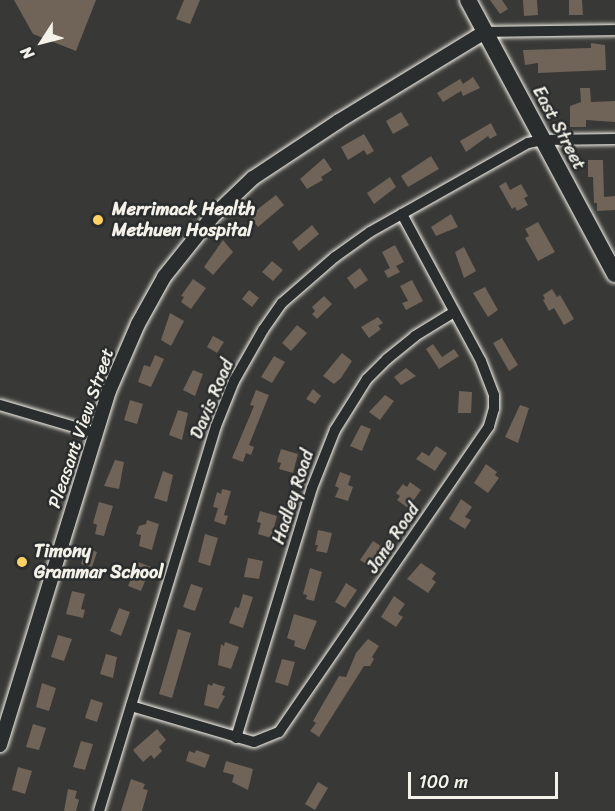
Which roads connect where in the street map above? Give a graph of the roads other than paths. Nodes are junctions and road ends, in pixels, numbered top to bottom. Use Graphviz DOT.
graph roads {
  1 [pos="468,0"];
  2 [pos="615,30"];
  3 [pos="485,32"];
  4 [pos="615,139"];
  5 [pos="543,140"];
  6 [pos="402,214"];
  7 [pos="610,256"];
  8 [pos="615,274"];
  9 [pos="454,312"];
  10 [pos="0,405"];
  11 [pos="95,433"];
  12 [pos="131,706"];
  13 [pos="236,738"];
  14 [pos="0,745"];
  15 [pos="99,811"];
  1 -- 3 [label="main road, East Street"];
  2 -- 3 [label="street"];
  3 -- 5 [label="main road, East Street"];
  3 -- 11 [label="street, Pleasant View Street"];
  4 -- 5 [label="street, Davis Road"];
  5 -- 6 [label="street, Davis Road"];
  5 -- 7 [label="main road, East Street"];
  6 -- 9 [label="street, Jane Road"];
  6 -- 12 [label="street, Davis Road"];
  7 -- 8 [label="main road, East Street"];
  9 -- 13 [label="street, Hadley Road"];
  9 -- 13 [label="street, Jane Road"];
  10 -- 11 [label="street"];
  11 -- 14 [label="street, Pleasant View Street"];
  12 -- 13 [label="street, Jane Road"];
  12 -- 15 [label="street, Davis Road"];
}
